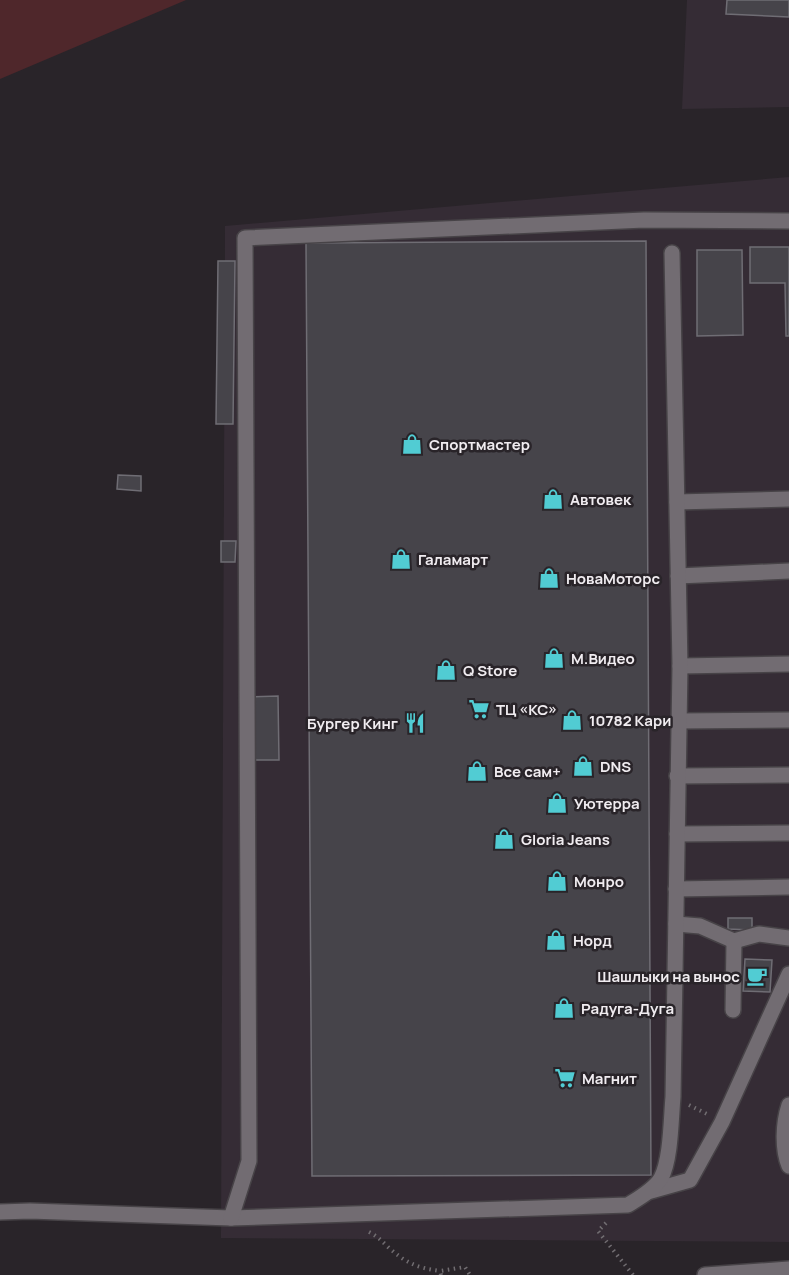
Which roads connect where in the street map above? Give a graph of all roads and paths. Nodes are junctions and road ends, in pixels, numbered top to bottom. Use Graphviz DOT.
graph roads {
  1 [pos="789,221"];
  2 [pos="672,253"];
  3 [pos="789,499"];
  4 [pos="677,502"];
  5 [pos="789,571"];
  6 [pos="678,576"];
  7 [pos="789,664"];
  8 [pos="680,666"];
  9 [pos="789,720"];
  10 [pos="679,721"];
  11 [pos="789,775"];
  12 [pos="677,776"];
  13 [pos="789,833"];
  14 [pos="677,834"];
  15 [pos="789,887"];
  16 [pos="676,889"];
  17 [pos="676,924"];
  18 [pos="789,938"];
  19 [pos="734,941"];
  20 [pos="789,974"];
  21 [pos="733,1010"];
  22 [pos="673,1097"];
  23 [pos="789,1105"];
  24 [pos="722,1122"];
  25 [pos="789,1166"];
  26 [pos="646,1193"];
  27 [pos="0,1212"];
  28 [pos="231,1218"];
  29 [pos="367,1231"];
  30 [pos="597,1231"];
  31 [pos="789,1269"];
  32 [pos="441,1273"];
  33 [pos="470,1275"];
  34 [pos="633,1275"];
  35 [pos="705,1275"];
  1 -- 28 [label="lane"];
  2 -- 4 [label="lane"];
  3 -- 4 [label="lane"];
  4 -- 6 [label="lane"];
  5 -- 6 [label="lane"];
  6 -- 8 [label="lane"];
  7 -- 8 [label="lane"];
  8 -- 10 [label="lane"];
  9 -- 10 [label="lane"];
  10 -- 12 [label="lane"];
  11 -- 12 [label="lane"];
  12 -- 14 [label="lane"];
  13 -- 14 [label="lane"];
  14 -- 16 [label="lane"];
  15 -- 16 [label="lane"];
  16 -- 17 [label="lane"];
  17 -- 19 [label="lane"];
  17 -- 22 [label="lane"];
  18 -- 19 [label="lane"];
  19 -- 21 [label="lane"];
  20 -- 24 [label="lane"];
  22 -- 24 [label="path"];
  22 -- 26 [label="lane"];
  23 -- 25 [label="lane"];
  24 -- 26 [label="lane"];
  26 -- 28 [label="lane"];
  27 -- 28 [label="lane"];
  29 -- 32 [label="path"];
  30 -- 34 [label="path"];
  31 -- 35 [label="lane"];
  32 -- 33 [label="path"];
}
